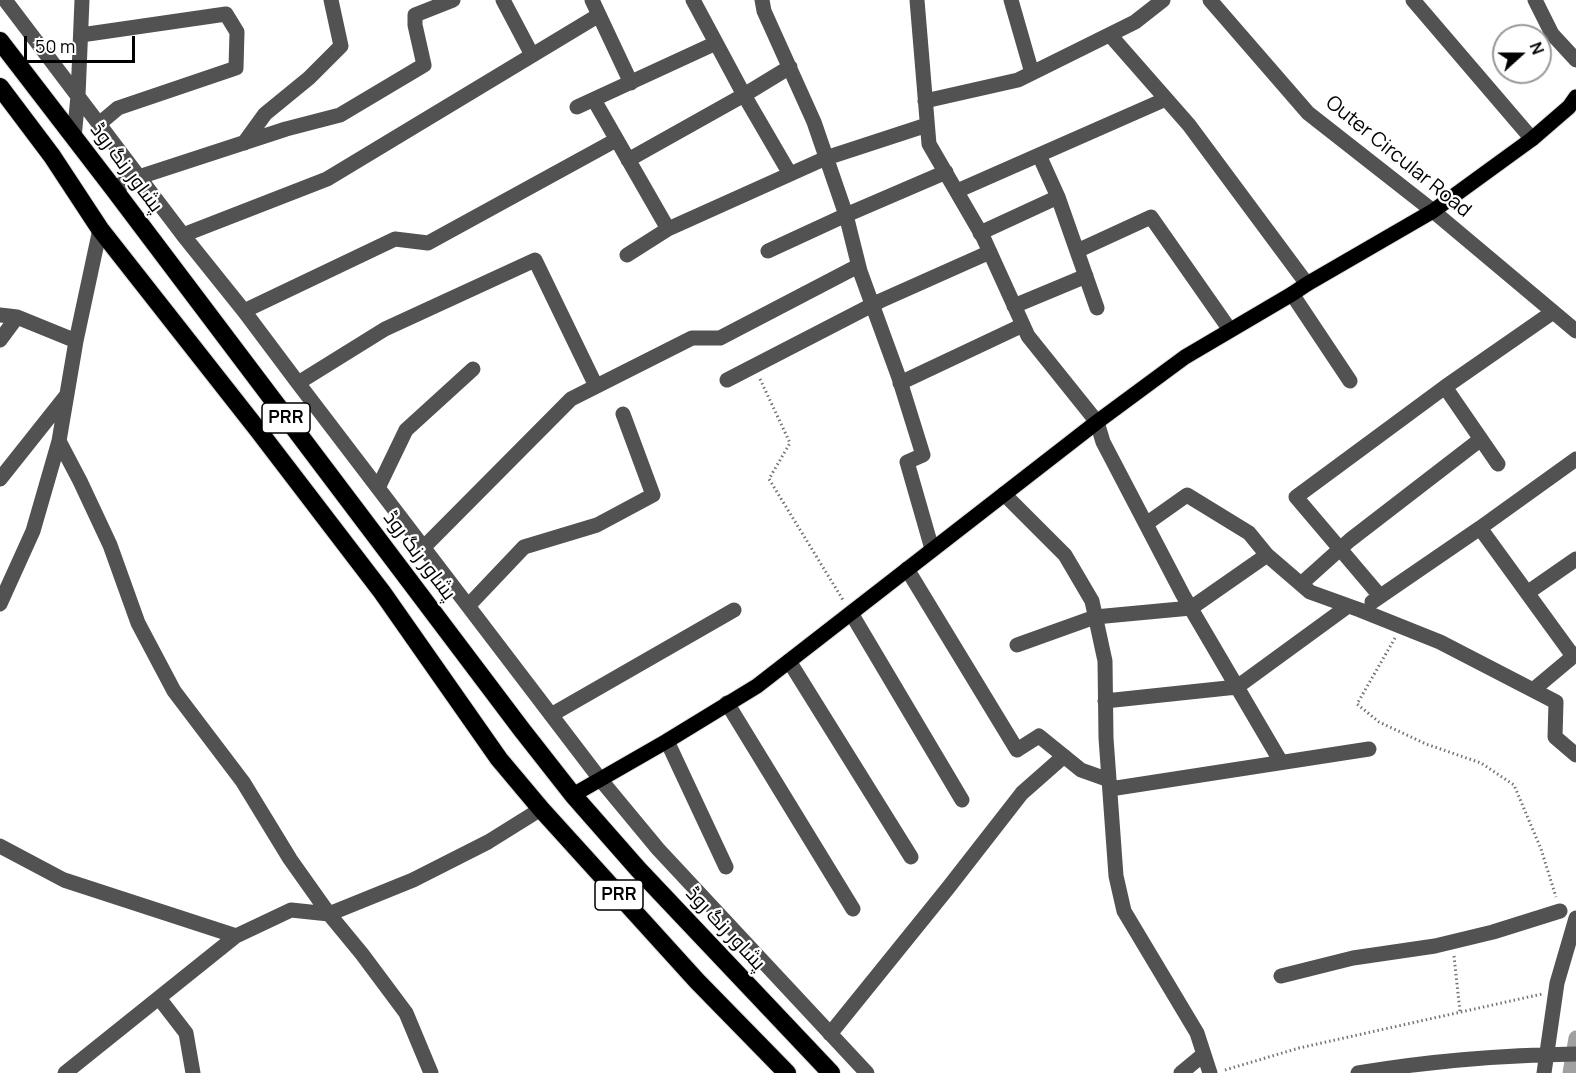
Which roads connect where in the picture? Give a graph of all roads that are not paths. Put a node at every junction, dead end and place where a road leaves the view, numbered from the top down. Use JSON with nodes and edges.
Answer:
{"nodes":[{"id":1,"x":5,"y":0,"type":"edge"},
{"id":2,"x":82,"y":0,"type":"edge"},
{"id":3,"x":332,"y":0,"type":"edge"},
{"id":4,"x":453,"y":0,"type":"edge"},
{"id":5,"x":503,"y":0,"type":"edge"},
{"id":6,"x":592,"y":0,"type":"edge"},
{"id":7,"x":693,"y":0,"type":"edge"},
{"id":8,"x":762,"y":0,"type":"edge"},
{"id":9,"x":917,"y":0,"type":"edge"},
{"id":10,"x":1011,"y":0,"type":"edge"},
{"id":11,"x":1163,"y":0,"type":"edge"},
{"id":12,"x":1210,"y":0,"type":"edge"},
{"id":13,"x":1413,"y":0,"type":"edge"},
{"id":14,"x":1535,"y":0,"type":"edge"},
{"id":15,"x":599,"y":15,"type":"junction"},
{"id":16,"x":81,"y":35,"type":"junction"},
{"id":17,"x":1110,"y":35,"type":"junction"},
{"id":18,"x":0,"y":41,"type":"edge"},
{"id":19,"x":716,"y":44,"type":"junction"},
{"id":20,"x":532,"y":55,"type":"junction"},
{"id":21,"x":1576,"y":60,"type":"edge"},
{"id":22,"x":790,"y":67,"type":"junction"},
{"id":23,"x":1032,"y":73,"type":"junction"},
{"id":24,"x":631,"y":83,"type":"junction"},
{"id":25,"x":0,"y":87,"type":"edge"},
{"id":26,"x":744,"y":95,"type":"junction"},
{"id":27,"x":78,"y":96,"type":"junction"},
{"id":28,"x":1576,"y":97,"type":"edge"},
{"id":29,"x":1166,"y":99,"type":"junction"},
{"id":30,"x":594,"y":100,"type":"junction"},
{"id":31,"x":925,"y":101,"type":"junction"},
{"id":32,"x":577,"y":107,"type":"dead end"},
{"id":33,"x":99,"y":124,"type":"junction"},
{"id":34,"x":927,"y":125,"type":"junction"},
{"id":35,"x":74,"y":138,"type":"junction"},
{"id":36,"x":1532,"y":139,"type":"junction"},
{"id":37,"x":616,"y":140,"type":"junction"},
{"id":38,"x":244,"y":143,"type":"junction"},
{"id":39,"x":1040,"y":155,"type":"junction"},
{"id":40,"x":826,"y":158,"type":"junction"},
{"id":41,"x":628,"y":160,"type":"junction"},
{"id":42,"x":946,"y":172,"type":"junction"},
{"id":43,"x":790,"y":174,"type":"junction"},
{"id":44,"x":139,"y":177,"type":"junction"},
{"id":45,"x":113,"y":188,"type":"junction"},
{"id":46,"x":957,"y":191,"type":"junction"},
{"id":47,"x":1058,"y":197,"type":"junction"},
{"id":48,"x":1433,"y":211,"type":"junction"},
{"id":49,"x":846,"y":215,"type":"junction"},
{"id":50,"x":100,"y":229,"type":"junction"},
{"id":51,"x":668,"y":229,"type":"junction"},
{"id":52,"x":980,"y":233,"type":"junction"},
{"id":53,"x":183,"y":235,"type":"junction"},
{"id":54,"x":768,"y":251,"type":"dead end"},
{"id":55,"x":1077,"y":251,"type":"junction"},
{"id":56,"x":990,"y":252,"type":"junction"},
{"id":57,"x":627,"y":255,"type":"dead end"},
{"id":58,"x":858,"y":266,"type":"junction"},
{"id":59,"x":1086,"y":276,"type":"junction"},
{"id":60,"x":1306,"y":284,"type":"junction"},
{"id":61,"x":1292,"y":294,"type":"junction"},
{"id":62,"x":872,"y":305,"type":"junction"},
{"id":63,"x":1014,"y":306,"type":"junction"},
{"id":64,"x":1096,"y":308,"type":"dead end"},
{"id":65,"x":244,"y":311,"type":"junction"},
{"id":66,"x":1553,"y":312,"type":"junction"},
{"id":67,"x":0,"y":315,"type":"edge"},
{"id":68,"x":17,"y":317,"type":"junction"},
{"id":69,"x":1023,"y":325,"type":"junction"},
{"id":70,"x":1230,"y":330,"type":"junction"},
{"id":71,"x":1576,"y":331,"type":"edge"},
{"id":72,"x":0,"y":340,"type":"edge"},
{"id":73,"x":76,"y":341,"type":"junction"},
{"id":74,"x":473,"y":369,"type":"dead end"},
{"id":75,"x":727,"y":380,"type":"dead end"},
{"id":76,"x":1350,"y":381,"type":"dead end"},
{"id":77,"x":298,"y":383,"type":"junction"},
{"id":78,"x":900,"y":383,"type":"junction"},
{"id":79,"x":596,"y":386,"type":"junction"},
{"id":80,"x":1445,"y":387,"type":"junction"},
{"id":81,"x":68,"y":393,"type":"junction"},
{"id":82,"x":623,"y":414,"type":"dead end"},
{"id":83,"x":1097,"y":422,"type":"junction"},
{"id":84,"x":1481,"y":439,"type":"junction"},
{"id":85,"x":59,"y":441,"type":"junction"},
{"id":86,"x":1576,"y":459,"type":"edge"},
{"id":87,"x":1498,"y":464,"type":"dead end"},
{"id":88,"x":0,"y":479,"type":"edge"},
{"id":89,"x":378,"y":488,"type":"junction"},
{"id":90,"x":1004,"y":494,"type":"junction"},
{"id":91,"x":1146,"y":524,"type":"junction"},
{"id":92,"x":1480,"y":528,"type":"junction"},
{"id":93,"x":423,"y":548,"type":"junction"},
{"id":94,"x":932,"y":549,"type":"junction"},
{"id":95,"x":1340,"y":549,"type":"junction"},
{"id":96,"x":1267,"y":555,"type":"junction"},
{"id":97,"x":1576,"y":559,"type":"edge"},
{"id":98,"x":907,"y":569,"type":"junction"},
{"id":99,"x":1301,"y":584,"type":"junction"},
{"id":100,"x":1527,"y":593,"type":"junction"},
{"id":101,"x":1380,"y":596,"type":"junction"},
{"id":102,"x":0,"y":604,"type":"edge"},
{"id":103,"x":468,"y":606,"type":"junction"},
{"id":104,"x":1354,"y":608,"type":"junction"},
{"id":105,"x":1191,"y":609,"type":"junction"},
{"id":106,"x":734,"y":610,"type":"dead end"},
{"id":107,"x":851,"y":613,"type":"junction"},
{"id":108,"x":1095,"y":617,"type":"junction"},
{"id":109,"x":1017,"y":645,"type":"dead end"},
{"id":110,"x":1575,"y":655,"type":"edge"},
{"id":111,"x":789,"y":661,"type":"junction"},
{"id":112,"x":1237,"y":687,"type":"junction"},
{"id":113,"x":1533,"y":690,"type":"junction"},
{"id":114,"x":1105,"y":701,"type":"junction"},
{"id":115,"x":727,"y":704,"type":"junction"},
{"id":116,"x":551,"y":715,"type":"junction"},
{"id":117,"x":667,"y":741,"type":"junction"},
{"id":118,"x":1369,"y":748,"type":"dead end"},
{"id":119,"x":1575,"y":753,"type":"edge"},
{"id":120,"x":1064,"y":756,"type":"junction"},
{"id":121,"x":1281,"y":762,"type":"junction"},
{"id":122,"x":600,"y":779,"type":"junction"},
{"id":123,"x":1109,"y":785,"type":"junction"},
{"id":124,"x":573,"y":795,"type":"junction"},
{"id":125,"x":962,"y":800,"type":"dead end"},
{"id":126,"x":541,"y":809,"type":"junction"},
{"id":127,"x":0,"y":846,"type":"edge"},
{"id":128,"x":911,"y":858,"type":"dead end"},
{"id":129,"x":726,"y":867,"type":"dead end"},
{"id":130,"x":853,"y":909,"type":"dead end"},
{"id":131,"x":1560,"y":911,"type":"road end"},
{"id":132,"x":329,"y":914,"type":"junction"},
{"id":133,"x":1576,"y":918,"type":"edge"},
{"id":134,"x":236,"y":936,"type":"junction"},
{"id":135,"x":1281,"y":976,"type":"dead end"},
{"id":136,"x":159,"y":998,"type":"junction"},
{"id":137,"x":830,"y":1034,"type":"junction"},
{"id":138,"x":1204,"y":1054,"type":"junction"},
{"id":139,"x":1547,"y":1054,"type":"junction"},
{"id":140,"x":1576,"y":1054,"type":"edge"},
{"id":141,"x":1218,"y":1071,"type":"edge"},
{"id":142,"x":65,"y":1073,"type":"edge"},
{"id":143,"x":193,"y":1073,"type":"edge"},
{"id":144,"x":431,"y":1073,"type":"edge"},
{"id":145,"x":786,"y":1073,"type":"edge"},
{"id":146,"x":831,"y":1073,"type":"edge"},
{"id":147,"x":867,"y":1073,"type":"edge"},
{"id":148,"x":1181,"y":1073,"type":"edge"},
{"id":149,"x":1358,"y":1073,"type":"edge"},
{"id":150,"x":1544,"y":1073,"type":"edge"}],
"edges":[{"from":1,"to":27,"type":"street"},
{"from":2,"to":16,"type":"street"},
{"from":3,"to":38,"type":"street"},
{"from":4,"to":38,"type":"street"},
{"from":5,"to":20,"type":"street"},
{"from":6,"to":15,"type":"street"},
{"from":7,"to":19,"type":"street"},
{"from":8,"to":22,"type":"street"},
{"from":9,"to":31,"type":"street"},
{"from":10,"to":23,"type":"street"},
{"from":11,"to":17,"type":"street"},
{"from":12,"to":48,"type":"street","name":"Outer Circular Road"},
{"from":13,"to":36,"type":"street"},
{"from":14,"to":21,"type":"street"},
{"from":15,"to":20,"type":"street"},
{"from":15,"to":24,"type":"street"},
{"from":16,"to":27,"type":"street"},
{"from":16,"to":33,"type":"street"},
{"from":17,"to":23,"type":"street"},
{"from":17,"to":29,"type":"street"},
{"from":18,"to":35,"type":"highway","name":"پشاور رنگ روڈ","number":"PRR"},
{"from":19,"to":24,"type":"street"},
{"from":19,"to":26,"type":"street"},
{"from":20,"to":53,"type":"street"},
{"from":22,"to":26,"type":"street"},
{"from":22,"to":40,"type":"street"},
{"from":23,"to":31,"type":"street"},
{"from":24,"to":30,"type":"street"},
{"from":25,"to":50,"type":"highway","number":"PRR"},
{"from":26,"to":41,"type":"street"},
{"from":26,"to":43,"type":"street"},
{"from":27,"to":33,"type":"street"},
{"from":27,"to":35,"type":"street"},
{"from":28,"to":36,"type":"main road"},
{"from":29,"to":39,"type":"street"},
{"from":29,"to":60,"type":"street"},
{"from":30,"to":32,"type":"street"},
{"from":30,"to":37,"type":"street"},
{"from":31,"to":34,"type":"street"},
{"from":33,"to":44,"type":"street"},
{"from":34,"to":40,"type":"street"},
{"from":34,"to":42,"type":"street"},
{"from":35,"to":45,"type":"highway","name":"پشاور رنگ روڈ","number":"PRR"},
{"from":36,"to":48,"type":"main road"},
{"from":37,"to":41,"type":"street"},
{"from":37,"to":65,"type":"street"},
{"from":38,"to":44,"type":"street"},
{"from":39,"to":46,"type":"street"},
{"from":39,"to":47,"type":"street"},
{"from":40,"to":43,"type":"street"},
{"from":40,"to":49,"type":"street"},
{"from":41,"to":51,"type":"street"},
{"from":42,"to":46,"type":"street"},
{"from":42,"to":49,"type":"street"},
{"from":43,"to":51,"type":"street"},
{"from":44,"to":45,"type":"street"},
{"from":44,"to":53,"type":"street"},
{"from":45,"to":124,"type":"highway","name":"پشاور رنگ روڈ","number":"PRR"},
{"from":46,"to":52,"type":"street"},
{"from":47,"to":52,"type":"street"},
{"from":47,"to":55,"type":"street"},
{"from":48,"to":60,"type":"main road"},
{"from":48,"to":66,"type":"street","name":"Outer Circular Road"},
{"from":49,"to":54,"type":"street"},
{"from":49,"to":58,"type":"street"},
{"from":50,"to":73,"type":"street"},
{"from":50,"to":126,"type":"highway","number":"PRR"},
{"from":51,"to":57,"type":"street"},
{"from":52,"to":56,"type":"street"},
{"from":53,"to":65,"type":"street"},
{"from":55,"to":59,"type":"street"},
{"from":55,"to":70,"type":"street"},
{"from":56,"to":62,"type":"street"},
{"from":56,"to":63,"type":"street"},
{"from":58,"to":62,"type":"street"},
{"from":58,"to":79,"type":"street"},
{"from":59,"to":63,"type":"street"},
{"from":59,"to":64,"type":"street"},
{"from":60,"to":61,"type":"main road"},
{"from":61,"to":70,"type":"main road"},
{"from":61,"to":76,"type":"street"},
{"from":62,"to":75,"type":"street"},
{"from":62,"to":78,"type":"street"},
{"from":63,"to":69,"type":"street"},
{"from":65,"to":77,"type":"street"},
{"from":66,"to":71,"type":"street","name":"Outer Circular Road"},
{"from":66,"to":80,"type":"street"},
{"from":67,"to":68,"type":"street"},
{"from":68,"to":72,"type":"street"},
{"from":68,"to":73,"type":"street"},
{"from":69,"to":78,"type":"street"},
{"from":69,"to":83,"type":"street"},
{"from":70,"to":83,"type":"main road"},
{"from":73,"to":81,"type":"street"},
{"from":74,"to":89,"type":"street"},
{"from":77,"to":79,"type":"street"},
{"from":77,"to":89,"type":"street"},
{"from":78,"to":94,"type":"street"},
{"from":79,"to":93,"type":"street"},
{"from":80,"to":84,"type":"street"},
{"from":80,"to":95,"type":"street"},
{"from":81,"to":85,"type":"street"},
{"from":81,"to":88,"type":"street"},
{"from":82,"to":103,"type":"street"},
{"from":83,"to":90,"type":"main road"},
{"from":83,"to":91,"type":"street"},
{"from":84,"to":87,"type":"street"},
{"from":84,"to":95,"type":"street"},
{"from":85,"to":102,"type":"street"},
{"from":85,"to":132,"type":"street"},
{"from":86,"to":92,"type":"street"},
{"from":89,"to":93,"type":"street"},
{"from":90,"to":94,"type":"main road"},
{"from":90,"to":108,"type":"street"},
{"from":91,"to":96,"type":"street"},
{"from":91,"to":105,"type":"street"},
{"from":92,"to":100,"type":"street"},
{"from":92,"to":101,"type":"street"},
{"from":93,"to":103,"type":"street"},
{"from":94,"to":98,"type":"main road"},
{"from":95,"to":99,"type":"street"},
{"from":95,"to":101,"type":"street"},
{"from":96,"to":99,"type":"street"},
{"from":96,"to":105,"type":"street"},
{"from":97,"to":100,"type":"street"},
{"from":98,"to":107,"type":"main road"},
{"from":98,"to":120,"type":"street"},
{"from":99,"to":104,"type":"street"},
{"from":100,"to":110,"type":"street"},
{"from":101,"to":104,"type":"street"},
{"from":103,"to":116,"type":"street"},
{"from":104,"to":112,"type":"street"},
{"from":104,"to":113,"type":"street"},
{"from":105,"to":108,"type":"street"},
{"from":105,"to":112,"type":"street"},
{"from":106,"to":116,"type":"street"},
{"from":107,"to":111,"type":"main road"},
{"from":107,"to":125,"type":"street"},
{"from":108,"to":109,"type":"street"},
{"from":108,"to":114,"type":"street"},
{"from":110,"to":113,"type":"street"},
{"from":111,"to":115,"type":"main road"},
{"from":111,"to":128,"type":"street"},
{"from":112,"to":114,"type":"street"},
{"from":112,"to":121,"type":"street"},
{"from":113,"to":119,"type":"street"},
{"from":114,"to":123,"type":"street"},
{"from":115,"to":117,"type":"main road"},
{"from":115,"to":130,"type":"street"},
{"from":116,"to":122,"type":"street"},
{"from":117,"to":122,"type":"main road"},
{"from":117,"to":129,"type":"street"},
{"from":118,"to":121,"type":"street"},
{"from":120,"to":123,"type":"street"},
{"from":120,"to":137,"type":"street"},
{"from":121,"to":123,"type":"street"},
{"from":122,"to":124,"type":"main road"},
{"from":122,"to":137,"type":"street"},
{"from":123,"to":138,"type":"street"},
{"from":124,"to":146,"type":"highway","name":"پشاور رنگ روڈ","number":"PRR"},
{"from":126,"to":132,"type":"street"},
{"from":126,"to":145,"type":"highway","number":"PRR"},
{"from":127,"to":134,"type":"street"},
{"from":131,"to":135,"type":"street"},
{"from":132,"to":134,"type":"street"},
{"from":132,"to":144,"type":"street"},
{"from":133,"to":139,"type":"street"},
{"from":134,"to":136,"type":"street"},
{"from":136,"to":142,"type":"street"},
{"from":136,"to":143,"type":"street"},
{"from":137,"to":147,"type":"street"},
{"from":138,"to":141,"type":"street"},
{"from":138,"to":148,"type":"street"},
{"from":139,"to":140,"type":"street"},
{"from":139,"to":149,"type":"street"},
{"from":139,"to":150,"type":"street"}]}
